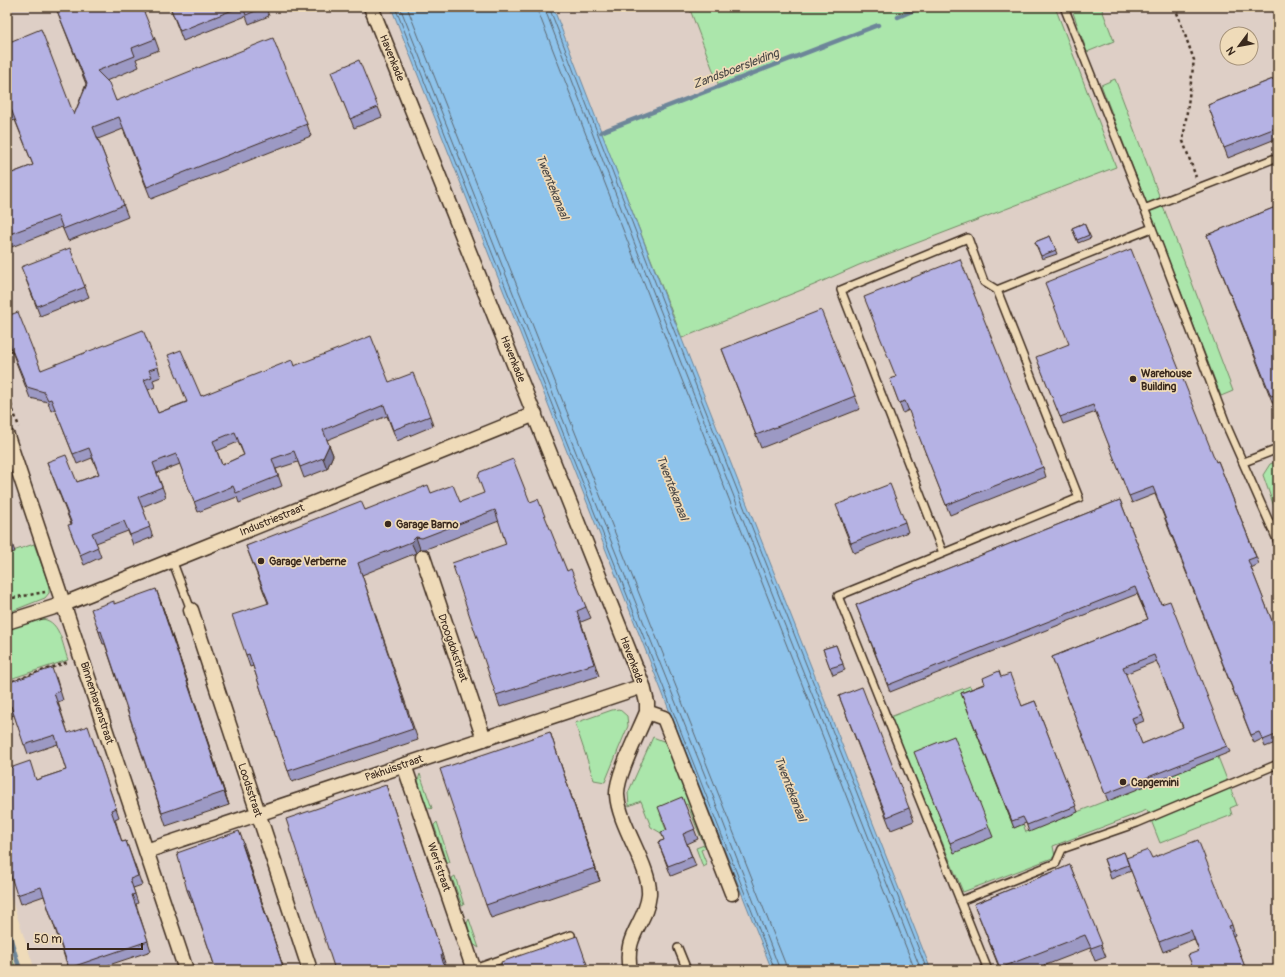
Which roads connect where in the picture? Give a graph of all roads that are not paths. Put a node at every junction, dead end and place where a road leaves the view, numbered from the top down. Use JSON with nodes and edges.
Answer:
{"nodes":[{"id":1,"x":372,"y":7,"type":"edge"},
{"id":2,"x":1064,"y":7,"type":"edge"},
{"id":3,"x":1278,"y":157,"type":"edge"},
{"id":4,"x":1144,"y":209,"type":"junction"},
{"id":5,"x":1152,"y":228,"type":"junction"},
{"id":6,"x":997,"y":290,"type":"junction"},
{"id":7,"x":535,"y":414,"type":"junction"},
{"id":8,"x":7,"y":436,"type":"edge"},
{"id":9,"x":1278,"y":449,"type":"edge"},
{"id":10,"x":1244,"y":462,"type":"junction"},
{"id":11,"x":1278,"y":542,"type":"edge"},
{"id":12,"x":943,"y":553,"type":"junction"},
{"id":13,"x":423,"y":557,"type":"dead end"},
{"id":14,"x":172,"y":560,"type":"junction"},
{"id":15,"x":64,"y":604,"type":"junction"},
{"id":16,"x":191,"y":610,"type":"joint"},
{"id":17,"x":7,"y":622,"type":"edge"},
{"id":18,"x":643,"y":686,"type":"junction"},
{"id":19,"x":647,"y":712,"type":"junction"},
{"id":20,"x":484,"y":739,"type":"junction"},
{"id":21,"x":1278,"y":764,"type":"edge"},
{"id":22,"x":404,"y":765,"type":"junction"},
{"id":23,"x":258,"y":814,"type":"junction"},
{"id":24,"x":146,"y":851,"type":"junction"},
{"id":25,"x":732,"y":893,"type":"dead end"},
{"id":26,"x":960,"y":901,"type":"junction"},
{"id":27,"x":571,"y":935,"type":"dead end"},
{"id":28,"x":678,"y":948,"type":"dead end"},
{"id":29,"x":474,"y":969,"type":"edge"},
{"id":30,"x":186,"y":970,"type":"edge"},
{"id":31,"x":310,"y":970,"type":"edge"},
{"id":32,"x":630,"y":970,"type":"edge"},
{"id":33,"x":687,"y":970,"type":"edge"},
{"id":34,"x":988,"y":970,"type":"edge"}],
"edges":[{"from":1,"to":7,"type":"street","name":"Havenkade"},
{"from":2,"to":4,"type":"lane"},
{"from":3,"to":4,"type":"lane"},
{"from":4,"to":5,"type":"lane"},
{"from":5,"to":6,"type":"lane"},
{"from":5,"to":10,"type":"lane"},
{"from":6,"to":12,"type":"lane"},
{"from":6,"to":12,"type":"lane"},
{"from":7,"to":14,"type":"street","name":"Industriestraat"},
{"from":7,"to":18,"type":"street","name":"Havenkade"},
{"from":8,"to":15,"type":"street","name":"Binnenhavenstraat"},
{"from":9,"to":10,"type":"lane"},
{"from":10,"to":11,"type":"lane"},
{"from":12,"to":26,"type":"lane"},
{"from":13,"to":20,"type":"street","name":"Droogdokstraat"},
{"from":14,"to":15,"type":"street","name":"Industriestraat"},
{"from":14,"to":16,"type":"lane"},
{"from":15,"to":17,"type":"street","name":"Industriestraat"},
{"from":15,"to":24,"type":"street","name":"Binnenhavenstraat"},
{"from":16,"to":23,"type":"street","name":"Loodsstraat"},
{"from":18,"to":19,"type":"street","name":"Havenkade"},
{"from":18,"to":20,"type":"street","name":"Pakhuisstraat"},
{"from":19,"to":25,"type":"street"},
{"from":19,"to":32,"type":"street","name":"Havenkade"},
{"from":20,"to":22,"type":"street","name":"Pakhuisstraat"},
{"from":21,"to":26,"type":"lane"},
{"from":22,"to":23,"type":"street","name":"Pakhuisstraat"},
{"from":22,"to":29,"type":"street","name":"Werfstraat"},
{"from":23,"to":24,"type":"street","name":"Pakhuisstraat"},
{"from":23,"to":31,"type":"street","name":"Loodsstraat"},
{"from":24,"to":30,"type":"street","name":"Binnenhavenstraat"},
{"from":26,"to":34,"type":"lane"},
{"from":27,"to":29,"type":"lane"},
{"from":28,"to":33,"type":"lane"}]}
